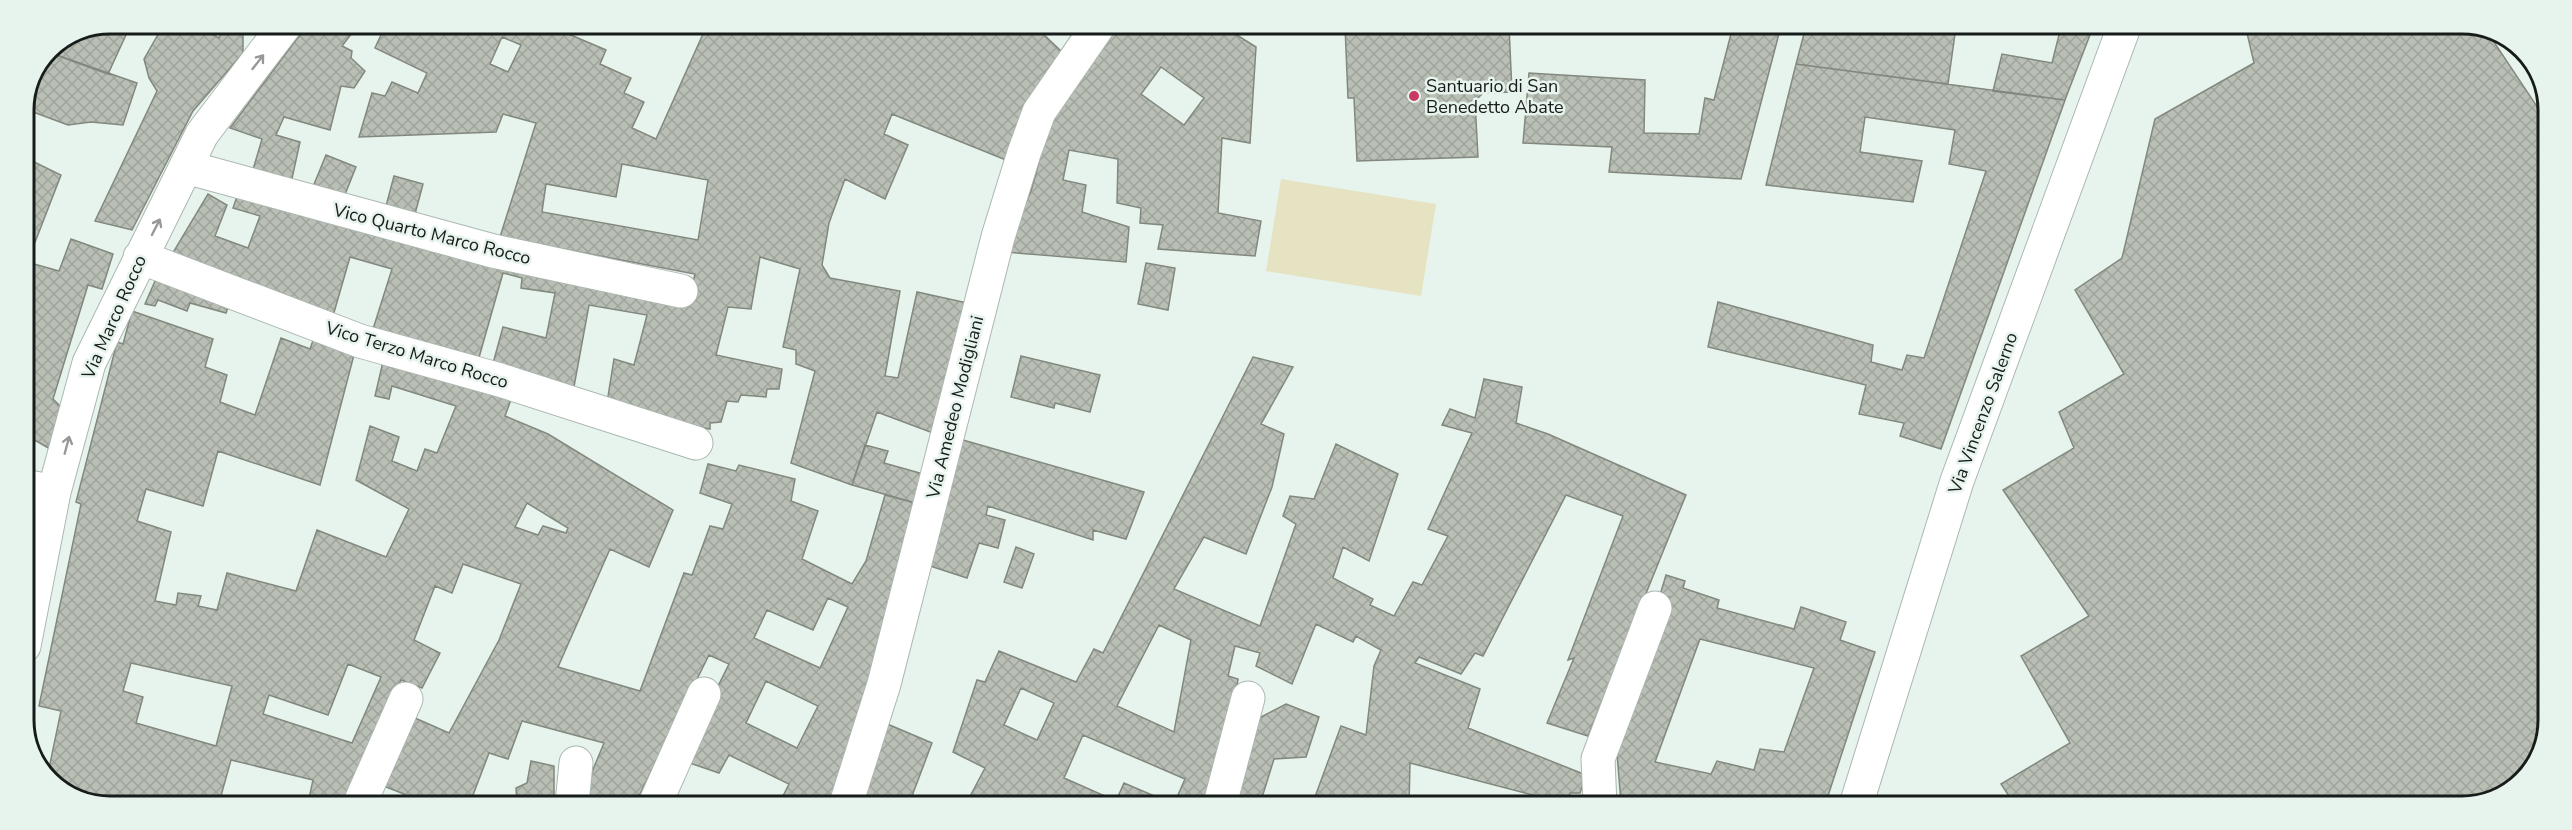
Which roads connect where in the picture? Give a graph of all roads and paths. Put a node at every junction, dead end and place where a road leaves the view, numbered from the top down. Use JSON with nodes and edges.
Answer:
{"nodes":[{"id":1,"x":278,"y":35,"type":"edge"},
{"id":2,"x":1092,"y":35,"type":"edge"},
{"id":3,"x":2121,"y":35,"type":"edge"},
{"id":4,"x":186,"y":167,"type":"junction"},
{"id":5,"x":140,"y":257,"type":"junction"},
{"id":6,"x":681,"y":291,"type":"dead end"},
{"id":7,"x":696,"y":443,"type":"dead end"},
{"id":8,"x":39,"y":489,"type":"edge"},
{"id":9,"x":35,"y":531,"type":"edge"},
{"id":10,"x":1655,"y":608,"type":"dead end"},
{"id":11,"x":704,"y":694,"type":"dead end"},
{"id":12,"x":1248,"y":698,"type":"dead end"},
{"id":13,"x":405,"y":699,"type":"dead end"},
{"id":14,"x":576,"y":763,"type":"dead end"},
{"id":15,"x":363,"y":796,"type":"edge"},
{"id":16,"x":573,"y":796,"type":"edge"},
{"id":17,"x":659,"y":796,"type":"edge"},
{"id":18,"x":849,"y":796,"type":"edge"},
{"id":19,"x":1222,"y":796,"type":"edge"},
{"id":20,"x":1600,"y":796,"type":"edge"},
{"id":21,"x":1859,"y":796,"type":"edge"}],
"edges":[{"from":4,"to":1,"type":"street","name":"Via Marco Rocco","one_way":true},
{"from":2,"to":18,"type":"street","name":"Via Amedeo Modigliani"},
{"from":3,"to":21,"type":"street","name":"Via Vincenzo Salerno"},
{"from":5,"to":4,"type":"street","name":"Via Marco Rocco","one_way":true},
{"from":4,"to":6,"type":"street","name":"Vico Quarto Marco Rocco"},
{"from":5,"to":7,"type":"street","name":"Vico Terzo Marco Rocco"},
{"from":8,"to":5,"type":"street","name":"Via Marco Rocco","one_way":true},
{"from":8,"to":9,"type":"street","name":"Via Marco Rocco"},
{"from":10,"to":20,"type":"street"},
{"from":11,"to":17,"type":"street"},
{"from":12,"to":19,"type":"street"},
{"from":13,"to":15,"type":"street"},
{"from":14,"to":16,"type":"street"}]}
